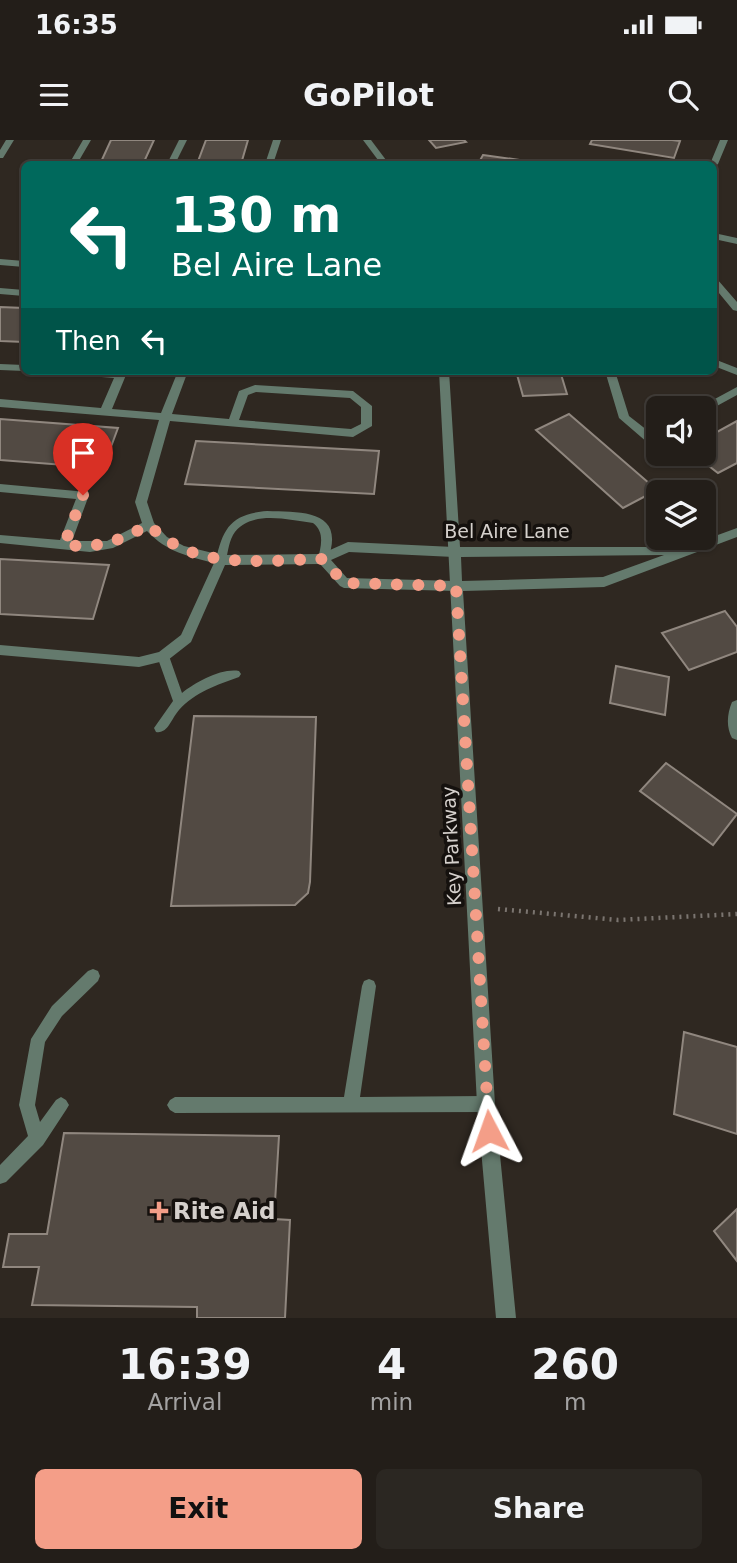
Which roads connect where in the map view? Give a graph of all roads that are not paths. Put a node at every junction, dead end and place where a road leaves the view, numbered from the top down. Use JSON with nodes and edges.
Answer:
{"nodes":[{"id":1,"x":10,"y":140,"type":"edge"},
{"id":2,"x":88,"y":140,"type":"edge"},
{"id":3,"x":183,"y":140,"type":"edge"},
{"id":4,"x":277,"y":140,"type":"edge"},
{"id":5,"x":367,"y":140,"type":"edge"},
{"id":6,"x":723,"y":140,"type":"edge"},
{"id":7,"x":737,"y":143,"type":"edge"},
{"id":8,"x":0,"y":156,"type":"edge"},
{"id":9,"x":75,"y":161,"type":"edge"},
{"id":10,"x":173,"y":161,"type":"edge"},
{"id":11,"x":269,"y":161,"type":"edge"},
{"id":12,"x":383,"y":161,"type":"edge"},
{"id":13,"x":715,"y":161,"type":"edge"},
{"id":14,"x":717,"y":237,"type":"edge"},
{"id":15,"x":737,"y":241,"type":"edge"},
{"id":16,"x":0,"y":262,"type":"edge"},
{"id":17,"x":21,"y":264,"type":"edge"},
{"id":18,"x":717,"y":285,"type":"edge"},
{"id":19,"x":0,"y":292,"type":"edge"},
{"id":20,"x":21,"y":293,"type":"edge"},
{"id":21,"x":737,"y":308,"type":"edge"},
{"id":22,"x":717,"y":363,"type":"edge"},
{"id":23,"x":0,"y":367,"type":"edge"},
{"id":24,"x":21,"y":368,"type":"edge"},
{"id":25,"x":737,"y":372,"type":"edge"},
{"id":26,"x":121,"y":375,"type":"edge"},
{"id":27,"x":181,"y":375,"type":"edge"},
{"id":28,"x":444,"y":375,"type":"edge"},
{"id":29,"x":611,"y":375,"type":"edge"},
{"id":30,"x":737,"y":390,"type":"edge"},
{"id":31,"x":0,"y":402,"type":"edge"},
{"id":32,"x":716,"y":403,"type":"edge"},
{"id":33,"x":106,"y":410,"type":"junction"},
{"id":34,"x":166,"y":415,"type":"junction"},
{"id":35,"x":233,"y":422,"type":"junction"},
{"id":36,"x":646,"y":435,"type":"edge"},
{"id":37,"x":0,"y":488,"type":"edge"},
{"id":38,"x":149,"y":525,"type":"junction"},
{"id":39,"x":737,"y":532,"type":"edge"},
{"id":40,"x":0,"y":539,"type":"edge"},
{"id":41,"x":716,"y":541,"type":"edge"},
{"id":42,"x":64,"y":545,"type":"junction"},
{"id":43,"x":693,"y":550,"type":"joint"},
{"id":44,"x":454,"y":551,"type":"junction"},
{"id":45,"x":323,"y":559,"type":"junction"},
{"id":46,"x":221,"y":560,"type":"junction"},
{"id":47,"x":456,"y":586,"type":"junction"},
{"id":48,"x":0,"y":650,"type":"edge"},
{"id":49,"x":163,"y":656,"type":"junction"},
{"id":50,"x":234,"y":674,"type":"dead end"},
{"id":51,"x":179,"y":701,"type":"junction"},
{"id":52,"x":737,"y":706,"type":"edge"},
{"id":53,"x":160,"y":728,"type":"dead end"},
{"id":54,"x":737,"y":734,"type":"edge"},
{"id":55,"x":93,"y":976,"type":"dead end"},
{"id":56,"x":369,"y":986,"type":"dead end"},
{"id":57,"x":351,"y":1104,"type":"junction"},
{"id":58,"x":486,"y":1104,"type":"junction"},
{"id":59,"x":61,"y":1105,"type":"dead end"},
{"id":60,"x":175,"y":1105,"type":"dead end"},
{"id":61,"x":37,"y":1139,"type":"junction"},
{"id":62,"x":0,"y":1176,"type":"edge"},
{"id":63,"x":506,"y":1318,"type":"edge"}],
"edges":[{"from":1,"to":8,"type":"lane"},
{"from":2,"to":9,"type":"street"},
{"from":3,"to":10,"type":"street"},
{"from":4,"to":11,"type":"street"},
{"from":5,"to":12,"type":"street"},
{"from":6,"to":7,"type":"street"},
{"from":6,"to":13,"type":"street"},
{"from":14,"to":15,"type":"street"},
{"from":16,"to":17,"type":"street"},
{"from":18,"to":21,"type":"street"},
{"from":19,"to":20,"type":"street"},
{"from":22,"to":25,"type":"street"},
{"from":23,"to":24,"type":"street"},
{"from":26,"to":33,"type":"street"},
{"from":27,"to":34,"type":"street"},
{"from":28,"to":44,"type":"street","name":"Key Parkway"},
{"from":29,"to":36,"type":"street"},
{"from":30,"to":32,"type":"street"},
{"from":31,"to":33,"type":"street"},
{"from":33,"to":34,"type":"street"},
{"from":34,"to":35,"type":"street"},
{"from":34,"to":38,"type":"street"},
{"from":35,"to":35,"type":"street"},
{"from":37,"to":42,"type":"street"},
{"from":38,"to":42,"type":"street"},
{"from":38,"to":46,"type":"street","name":"Bel Aire Lane"},
{"from":39,"to":41,"type":"street","name":"Bel Aire Lane"},
{"from":40,"to":42,"type":"street"},
{"from":43,"to":44,"type":"street","name":"Bel Aire Lane"},
{"from":43,"to":47,"type":"street","name":"Bel Aire Lane"},
{"from":44,"to":45,"type":"street","name":"Bel Aire Lane"},
{"from":44,"to":47,"type":"street","name":"Key Parkway"},
{"from":45,"to":46,"type":"street","name":"Bel Aire Lane"},
{"from":45,"to":46,"type":"lane"},
{"from":45,"to":47,"type":"street","name":"Bel Aire Lane"},
{"from":46,"to":49,"type":"street"},
{"from":47,"to":58,"type":"street","name":"Key Parkway"},
{"from":48,"to":49,"type":"street"},
{"from":49,"to":51,"type":"lane"},
{"from":50,"to":51,"type":"lane"},
{"from":51,"to":53,"type":"lane"},
{"from":52,"to":54,"type":"street"},
{"from":55,"to":61,"type":"lane"},
{"from":56,"to":57,"type":"lane"},
{"from":57,"to":58,"type":"lane"},
{"from":57,"to":60,"type":"lane"},
{"from":58,"to":63,"type":"street","name":"Key Parkway"},
{"from":59,"to":61,"type":"lane"},
{"from":61,"to":62,"type":"lane"}]}
